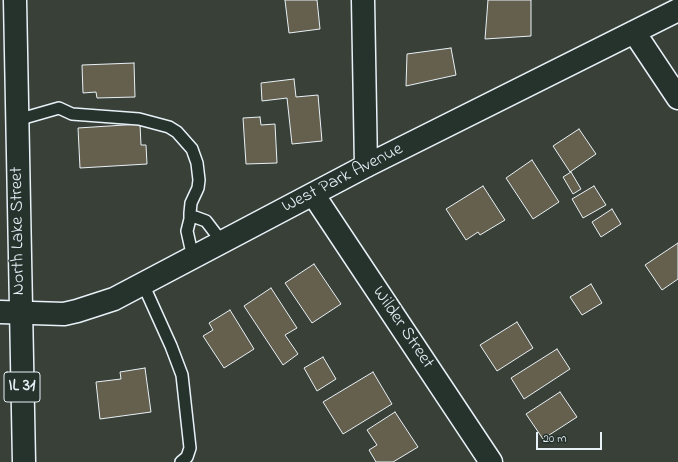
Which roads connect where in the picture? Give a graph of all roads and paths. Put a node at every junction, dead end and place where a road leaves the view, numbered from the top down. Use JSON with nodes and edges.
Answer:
{"nodes":[{"id":1,"x":15,"y":0,"type":"edge"},
{"id":2,"x":363,"y":0,"type":"edge"},
{"id":3,"x":678,"y":10,"type":"edge"},
{"id":4,"x":634,"y":32,"type":"junction"},
{"id":5,"x":678,"y":98,"type":"edge"},
{"id":6,"x":17,"y":120,"type":"junction"},
{"id":7,"x":366,"y":166,"type":"junction"},
{"id":8,"x":313,"y":194,"type":"junction"},
{"id":9,"x":190,"y":219,"type":"junction"},
{"id":10,"x":222,"y":242,"type":"junction"},
{"id":11,"x":193,"y":258,"type":"junction"},
{"id":12,"x":143,"y":284,"type":"junction"},
{"id":13,"x":10,"y":312,"type":"edge"},
{"id":14,"x":24,"y":462,"type":"edge"},
{"id":15,"x":181,"y":462,"type":"edge"},
{"id":16,"x":491,"y":462,"type":"edge"}],
"edges":[{"from":1,"to":6,"type":"street","name":"North Lake Street","number":"IL 31"},
{"from":2,"to":7,"type":"street"},
{"from":3,"to":4,"type":"street","name":"West Park Avenue"},
{"from":4,"to":5,"type":"street"},
{"from":4,"to":7,"type":"street","name":"West Park Avenue"},
{"from":6,"to":9,"type":"lane"},
{"from":6,"to":13,"type":"street","name":"North Lake Street","number":"IL 31"},
{"from":7,"to":8,"type":"street","name":"West Park Avenue"},
{"from":8,"to":10,"type":"street","name":"West Park Avenue"},
{"from":8,"to":16,"type":"street","name":"Wilder Street"},
{"from":9,"to":10,"type":"lane"},
{"from":9,"to":11,"type":"lane"},
{"from":10,"to":11,"type":"street","name":"West Park Avenue"},
{"from":11,"to":12,"type":"street","name":"West Park Avenue"},
{"from":12,"to":13,"type":"street","name":"West Park Avenue"},
{"from":12,"to":15,"type":"lane"},
{"from":13,"to":14,"type":"street","name":"North Lake Street","number":"IL 31"}]}
